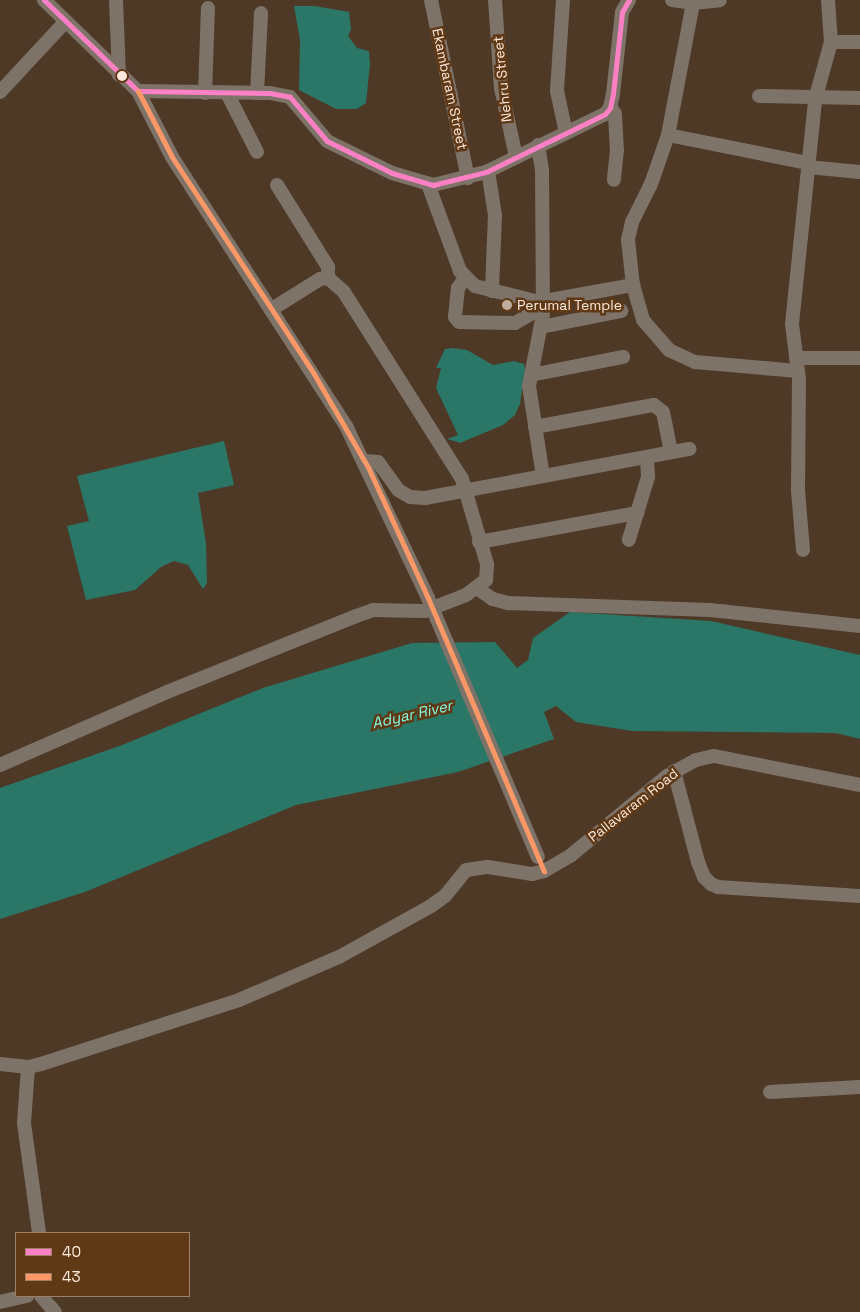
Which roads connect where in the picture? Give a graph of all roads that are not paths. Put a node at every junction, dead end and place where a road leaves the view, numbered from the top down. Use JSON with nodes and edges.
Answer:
{"nodes":[{"id":1,"x":44,"y":0,"type":"edge"},
{"id":2,"x":116,"y":0,"type":"edge"},
{"id":3,"x":431,"y":0,"type":"edge"},
{"id":4,"x":495,"y":0,"type":"edge"},
{"id":5,"x":563,"y":0,"type":"edge"},
{"id":6,"x":629,"y":0,"type":"edge"},
{"id":7,"x":672,"y":0,"type":"edge"},
{"id":8,"x":720,"y":0,"type":"edge"},
{"id":9,"x":828,"y":0,"type":"edge"},
{"id":10,"x":693,"y":3,"type":"junction"},
{"id":11,"x":208,"y":8,"type":"dead end"},
{"id":12,"x":261,"y":13,"type":"dead end"},
{"id":13,"x":65,"y":22,"type":"junction"},
{"id":14,"x":832,"y":42,"type":"junction"},
{"id":15,"x":860,"y":42,"type":"edge"},
{"id":16,"x":120,"y":75,"type":"junction"},
{"id":17,"x":138,"y":91,"type":"junction"},
{"id":18,"x":0,"y":92,"type":"edge"},
{"id":19,"x":205,"y":93,"type":"junction"},
{"id":20,"x":226,"y":93,"type":"junction"},
{"id":21,"x":257,"y":93,"type":"junction"},
{"id":22,"x":759,"y":96,"type":"dead end"},
{"id":23,"x":816,"y":96,"type":"junction"},
{"id":24,"x":860,"y":98,"type":"edge"},
{"id":25,"x":610,"y":106,"type":"junction"},
{"id":26,"x":566,"y":133,"type":"junction"},
{"id":27,"x":668,"y":135,"type":"junction"},
{"id":28,"x":538,"y":145,"type":"junction"},
{"id":29,"x":257,"y":152,"type":"dead end"},
{"id":30,"x":516,"y":157,"type":"junction"},
{"id":31,"x":808,"y":165,"type":"junction"},
{"id":32,"x":488,"y":171,"type":"junction"},
{"id":33,"x":860,"y":172,"type":"edge"},
{"id":34,"x":468,"y":178,"type":"junction"},
{"id":35,"x":614,"y":180,"type":"dead end"},
{"id":36,"x":428,"y":184,"type":"junction"},
{"id":37,"x":277,"y":185,"type":"dead end"},
{"id":38,"x":328,"y":278,"type":"junction"},
{"id":39,"x":465,"y":278,"type":"junction"},
{"id":40,"x":633,"y":285,"type":"junction"},
{"id":41,"x":492,"y":291,"type":"junction"},
{"id":42,"x":539,"y":301,"type":"junction"},
{"id":43,"x":272,"y":309,"type":"junction"},
{"id":44,"x":621,"y":311,"type":"dead end"},
{"id":45,"x":542,"y":327,"type":"junction"},
{"id":46,"x":623,"y":357,"type":"dead end"},
{"id":47,"x":860,"y":358,"type":"edge"},
{"id":48,"x":797,"y":365,"type":"junction"},
{"id":49,"x":531,"y":375,"type":"junction"},
{"id":50,"x":535,"y":427,"type":"junction"},
{"id":51,"x":690,"y":449,"type":"dead end"},
{"id":52,"x":671,"y":452,"type":"junction"},
{"id":53,"x":647,"y":457,"type":"junction"},
{"id":54,"x":365,"y":461,"type":"junction"},
{"id":55,"x":544,"y":476,"type":"junction"},
{"id":56,"x":467,"y":490,"type":"junction"},
{"id":57,"x":638,"y":513,"type":"junction"},
{"id":58,"x":629,"y":540,"type":"dead end"},
{"id":59,"x":479,"y":542,"type":"junction"},
{"id":60,"x":804,"y":550,"type":"dead end"},
{"id":61,"x":477,"y":588,"type":"junction"},
{"id":62,"x":860,"y":626,"type":"edge"},
{"id":63,"x":0,"y":765,"type":"edge"},
{"id":64,"x":674,"y":771,"type":"junction"},
{"id":65,"x":860,"y":785,"type":"edge"},
{"id":66,"x":544,"y":871,"type":"junction"},
{"id":67,"x":860,"y":896,"type":"edge"},
{"id":68,"x":0,"y":1064,"type":"edge"},
{"id":69,"x":28,"y":1067,"type":"junction"},
{"id":70,"x":860,"y":1087,"type":"edge"},
{"id":71,"x":770,"y":1092,"type":"dead end"},
{"id":72,"x":39,"y":1232,"type":"edge"},
{"id":73,"x":22,"y":1297,"type":"edge"},
{"id":74,"x":42,"y":1297,"type":"edge"},
{"id":75,"x":0,"y":1302,"type":"edge"},
{"id":76,"x":55,"y":1312,"type":"edge"}],
"edges":[{"from":1,"to":13,"type":"street"},
{"from":2,"to":16,"type":"street"},
{"from":3,"to":34,"type":"street","name":"Ekambaram Street"},
{"from":4,"to":30,"type":"street","name":"Nehru Street"},
{"from":5,"to":26,"type":"street"},
{"from":6,"to":25,"type":"street"},
{"from":7,"to":10,"type":"street"},
{"from":8,"to":10,"type":"street"},
{"from":9,"to":14,"type":"street"},
{"from":10,"to":27,"type":"street"},
{"from":11,"to":19,"type":"street"},
{"from":12,"to":21,"type":"street"},
{"from":13,"to":16,"type":"street"},
{"from":13,"to":18,"type":"street"},
{"from":14,"to":15,"type":"street"},
{"from":14,"to":23,"type":"street"},
{"from":16,"to":17,"type":"street"},
{"from":17,"to":19,"type":"street"},
{"from":17,"to":43,"type":"street"},
{"from":19,"to":20,"type":"street"},
{"from":20,"to":21,"type":"street"},
{"from":20,"to":29,"type":"street"},
{"from":21,"to":36,"type":"street"},
{"from":22,"to":23,"type":"street"},
{"from":23,"to":24,"type":"street"},
{"from":23,"to":31,"type":"street"},
{"from":25,"to":26,"type":"street"},
{"from":25,"to":35,"type":"street"},
{"from":26,"to":28,"type":"street"},
{"from":27,"to":31,"type":"street"},
{"from":27,"to":40,"type":"street"},
{"from":28,"to":30,"type":"street"},
{"from":28,"to":42,"type":"street"},
{"from":30,"to":32,"type":"street"},
{"from":31,"to":33,"type":"street"},
{"from":31,"to":48,"type":"street"},
{"from":32,"to":34,"type":"street"},
{"from":32,"to":41,"type":"street"},
{"from":34,"to":36,"type":"street"},
{"from":36,"to":39,"type":"street"},
{"from":37,"to":38,"type":"street"},
{"from":38,"to":43,"type":"street"},
{"from":38,"to":56,"type":"street"},
{"from":39,"to":41,"type":"street"},
{"from":39,"to":42,"type":"street"},
{"from":40,"to":42,"type":"street"},
{"from":40,"to":48,"type":"street"},
{"from":41,"to":42,"type":"street"},
{"from":42,"to":45,"type":"street"},
{"from":43,"to":54,"type":"street"},
{"from":44,"to":45,"type":"street"},
{"from":45,"to":49,"type":"street"},
{"from":46,"to":49,"type":"street"},
{"from":47,"to":48,"type":"street"},
{"from":48,"to":60,"type":"street"},
{"from":49,"to":50,"type":"street"},
{"from":50,"to":52,"type":"street"},
{"from":50,"to":55,"type":"street"},
{"from":51,"to":52,"type":"street"},
{"from":52,"to":53,"type":"street"},
{"from":53,"to":55,"type":"street"},
{"from":53,"to":57,"type":"street"},
{"from":54,"to":56,"type":"street"},
{"from":54,"to":66,"type":"street","bridge":true},
{"from":55,"to":56,"type":"street"},
{"from":56,"to":59,"type":"street"},
{"from":57,"to":58,"type":"street"},
{"from":57,"to":59,"type":"street"},
{"from":59,"to":61,"type":"street"},
{"from":61,"to":62,"type":"street"},
{"from":61,"to":63,"type":"street"},
{"from":64,"to":65,"type":"street","name":"Pallavaram Road"},
{"from":64,"to":66,"type":"street","name":"Pallavaram Road"},
{"from":64,"to":67,"type":"street"},
{"from":66,"to":69,"type":"street"},
{"from":68,"to":69,"type":"street"},
{"from":69,"to":72,"type":"street"},
{"from":70,"to":71,"type":"street"},
{"from":73,"to":75,"type":"street"},
{"from":74,"to":76,"type":"street"}]}
